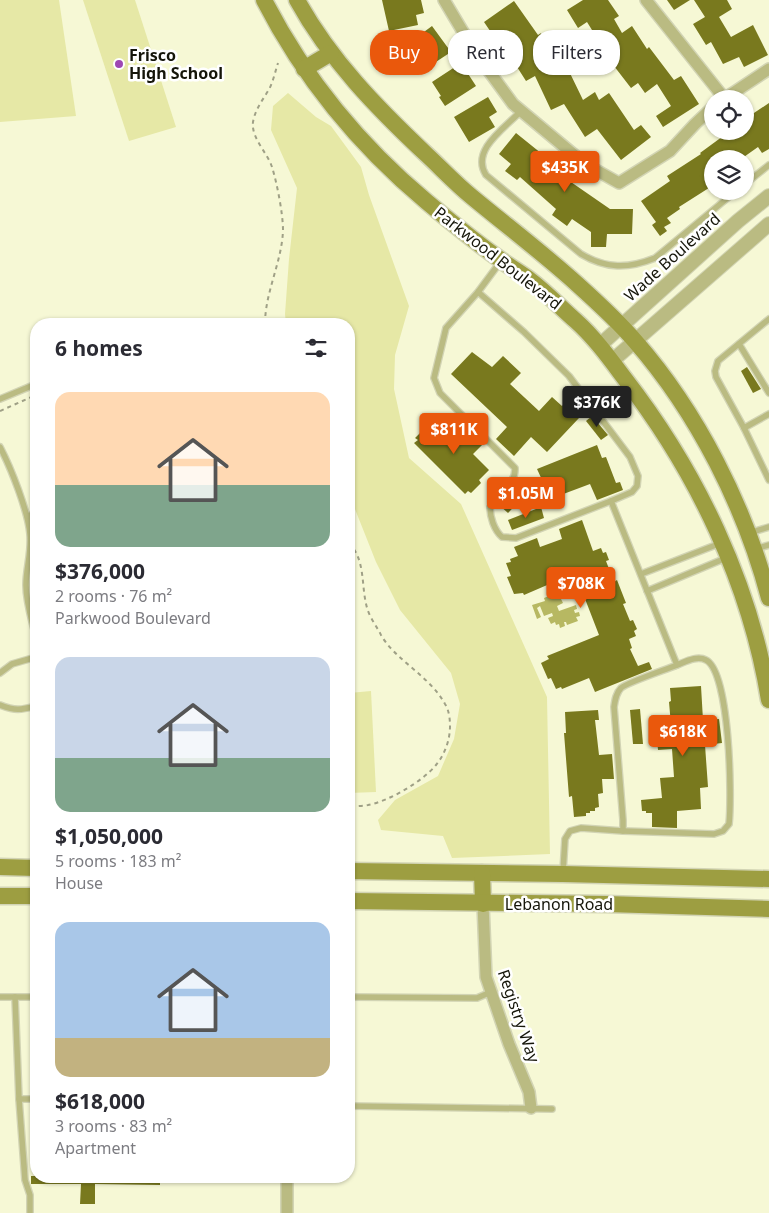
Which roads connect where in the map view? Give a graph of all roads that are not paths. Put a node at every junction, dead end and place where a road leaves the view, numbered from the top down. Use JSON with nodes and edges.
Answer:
{"nodes":[{"id":1,"x":264,"y":0,"type":"edge"},
{"id":2,"x":298,"y":0,"type":"edge"},
{"id":3,"x":444,"y":0,"type":"edge"},
{"id":4,"x":646,"y":0,"type":"edge"},
{"id":5,"x":331,"y":53,"type":"junction"},
{"id":6,"x":304,"y":69,"type":"junction"},
{"id":7,"x":769,"y":69,"type":"edge"},
{"id":8,"x":717,"y":90,"type":"edge"},
{"id":9,"x":738,"y":90,"type":"edge"},
{"id":10,"x":521,"y":111,"type":"junction"},
{"id":11,"x":704,"y":116,"type":"edge"},
{"id":12,"x":769,"y":165,"type":"edge"},
{"id":13,"x":754,"y":177,"type":"edge"},
{"id":14,"x":769,"y":196,"type":"edge"},
{"id":15,"x":725,"y":200,"type":"edge"},
{"id":16,"x":757,"y":205,"type":"junction"},
{"id":17,"x":769,"y":223,"type":"edge"},
{"id":18,"x":501,"y":261,"type":"junction"},
{"id":19,"x":478,"y":292,"type":"junction"},
{"id":20,"x":769,"y":319,"type":"edge"},
{"id":21,"x":621,"y":327,"type":"junction"},
{"id":22,"x":635,"y":341,"type":"junction"},
{"id":23,"x":739,"y":344,"type":"junction"},
{"id":24,"x":599,"y":346,"type":"junction"},
{"id":25,"x":612,"y":361,"type":"junction"},
{"id":26,"x":30,"y":386,"type":"edge"},
{"id":27,"x":769,"y":393,"type":"edge"},
{"id":28,"x":0,"y":399,"type":"edge"},
{"id":29,"x":769,"y":414,"type":"edge"},
{"id":30,"x":744,"y":428,"type":"junction"},
{"id":31,"x":0,"y":446,"type":"edge"},
{"id":32,"x":769,"y":480,"type":"edge"},
{"id":33,"x":611,"y":501,"type":"junction"},
{"id":34,"x":30,"y":515,"type":"edge"},
{"id":35,"x":27,"y":516,"type":"junction"},
{"id":36,"x":769,"y":527,"type":"edge"},
{"id":37,"x":749,"y":533,"type":"junction"},
{"id":38,"x":30,"y":537,"type":"edge"},
{"id":39,"x":762,"y":547,"type":"edge"},
{"id":40,"x":726,"y":550,"type":"junction"},
{"id":41,"x":30,"y":552,"type":"edge"},
{"id":42,"x":641,"y":574,"type":"junction"},
{"id":43,"x":647,"y":590,"type":"junction"},
{"id":44,"x":769,"y":598,"type":"edge"},
{"id":45,"x":30,"y":611,"type":"edge"},
{"id":46,"x":30,"y":659,"type":"edge"},
{"id":47,"x":676,"y":665,"type":"junction"},
{"id":48,"x":0,"y":673,"type":"edge"},
{"id":49,"x":769,"y":700,"type":"edge"},
{"id":50,"x":0,"y":705,"type":"edge"},
{"id":51,"x":30,"y":707,"type":"edge"},
{"id":52,"x":623,"y":831,"type":"junction"},
{"id":53,"x":0,"y":867,"type":"edge"},
{"id":54,"x":30,"y":868,"type":"edge"},
{"id":55,"x":355,"y":871,"type":"edge"},
{"id":56,"x":482,"y":873,"type":"junction"},
{"id":57,"x":563,"y":874,"type":"junction"},
{"id":58,"x":769,"y":879,"type":"edge"},
{"id":59,"x":0,"y":896,"type":"edge"},
{"id":60,"x":30,"y":896,"type":"edge"},
{"id":61,"x":355,"y":901,"type":"edge"},
{"id":62,"x":483,"y":904,"type":"junction"},
{"id":63,"x":769,"y":908,"type":"edge"},
{"id":64,"x":491,"y":992,"type":"junction"},
{"id":65,"x":0,"y":997,"type":"edge"},
{"id":66,"x":15,"y":997,"type":"junction"},
{"id":67,"x":30,"y":997,"type":"edge"},
{"id":68,"x":355,"y":997,"type":"edge"},
{"id":69,"x":19,"y":1099,"type":"junction"},
{"id":70,"x":30,"y":1100,"type":"edge"},
{"id":71,"x":355,"y":1106,"type":"edge"},
{"id":72,"x":531,"y":1108,"type":"junction"},
{"id":73,"x":552,"y":1108,"type":"dead end"},
{"id":74,"x":287,"y":1183,"type":"edge"},
{"id":75,"x":30,"y":1213,"type":"edge"},
{"id":76,"x":287,"y":1213,"type":"edge"}],
"edges":[{"from":1,"to":6,"type":"main road","name":"Parkwood Boulevard"},
{"from":2,"to":5,"type":"main road","name":"Parkwood Boulevard"},
{"from":3,"to":10,"type":"street"},
{"from":4,"to":8,"type":"street"},
{"from":5,"to":6,"type":"main road"},
{"from":5,"to":21,"type":"main road","name":"Parkwood Boulevard"},
{"from":6,"to":18,"type":"main road","name":"Parkwood Boulevard"},
{"from":7,"to":9,"type":"street"},
{"from":10,"to":11,"type":"street"},
{"from":10,"to":15,"type":"lane"},
{"from":12,"to":13,"type":"lane"},
{"from":14,"to":16,"type":"street","name":"Wade Boulevard"},
{"from":16,"to":17,"type":"street"},
{"from":16,"to":21,"type":"street","name":"Wade Boulevard"},
{"from":17,"to":22,"type":"street"},
{"from":18,"to":19,"type":"lane"},
{"from":18,"to":24,"type":"main road","name":"Parkwood Boulevard"},
{"from":19,"to":33,"type":"lane"},
{"from":19,"to":33,"type":"lane"},
{"from":20,"to":23,"type":"lane"},
{"from":21,"to":22,"type":"main road","name":"Parkwood Boulevard"},
{"from":21,"to":24,"type":"street","name":"Wade Boulevard"},
{"from":22,"to":25,"type":"street"},
{"from":22,"to":37,"type":"main road","name":"Parkwood Boulevard"},
{"from":23,"to":27,"type":"lane"},
{"from":23,"to":30,"type":"lane"},
{"from":24,"to":25,"type":"main road","name":"Parkwood Boulevard"},
{"from":25,"to":40,"type":"main road","name":"Parkwood Boulevard"},
{"from":26,"to":28,"type":"lane"},
{"from":29,"to":30,"type":"lane"},
{"from":30,"to":32,"type":"lane"},
{"from":31,"to":35,"type":"lane"},
{"from":33,"to":42,"type":"lane"},
{"from":34,"to":35,"type":"lane"},
{"from":35,"to":38,"type":"lane"},
{"from":36,"to":37,"type":"lane"},
{"from":37,"to":39,"type":"main road","name":"Parkwood Boulevard"},
{"from":37,"to":40,"type":"main road"},
{"from":39,"to":40,"type":"main road"},
{"from":39,"to":44,"type":"main road","name":"Parkwood Boulevard"},
{"from":40,"to":42,"type":"lane"},
{"from":40,"to":43,"type":"lane"},
{"from":40,"to":49,"type":"main road","name":"Parkwood Boulevard"},
{"from":41,"to":45,"type":"lane"},
{"from":42,"to":43,"type":"lane"},
{"from":43,"to":47,"type":"lane"},
{"from":46,"to":48,"type":"lane"},
{"from":47,"to":52,"type":"lane"},
{"from":47,"to":52,"type":"lane"},
{"from":50,"to":51,"type":"lane"},
{"from":52,"to":57,"type":"lane"},
{"from":53,"to":54,"type":"main road"},
{"from":55,"to":56,"type":"main road","name":"Lebanon Road"},
{"from":56,"to":57,"type":"main road","name":"Lebanon Road"},
{"from":56,"to":62,"type":"main road"},
{"from":57,"to":58,"type":"main road","name":"Lebanon Road"},
{"from":59,"to":60,"type":"main road"},
{"from":61,"to":62,"type":"main road","name":"Lebanon Road"},
{"from":62,"to":63,"type":"main road","name":"Lebanon Road"},
{"from":62,"to":64,"type":"street","name":"Registry Way"},
{"from":64,"to":68,"type":"lane"},
{"from":64,"to":72,"type":"street","name":"Registry Way"},
{"from":65,"to":66,"type":"lane"},
{"from":66,"to":67,"type":"lane"},
{"from":66,"to":69,"type":"lane"},
{"from":69,"to":70,"type":"lane"},
{"from":69,"to":75,"type":"lane"},
{"from":71,"to":72,"type":"lane"},
{"from":72,"to":73,"type":"lane"},
{"from":74,"to":76,"type":"street"}]}
